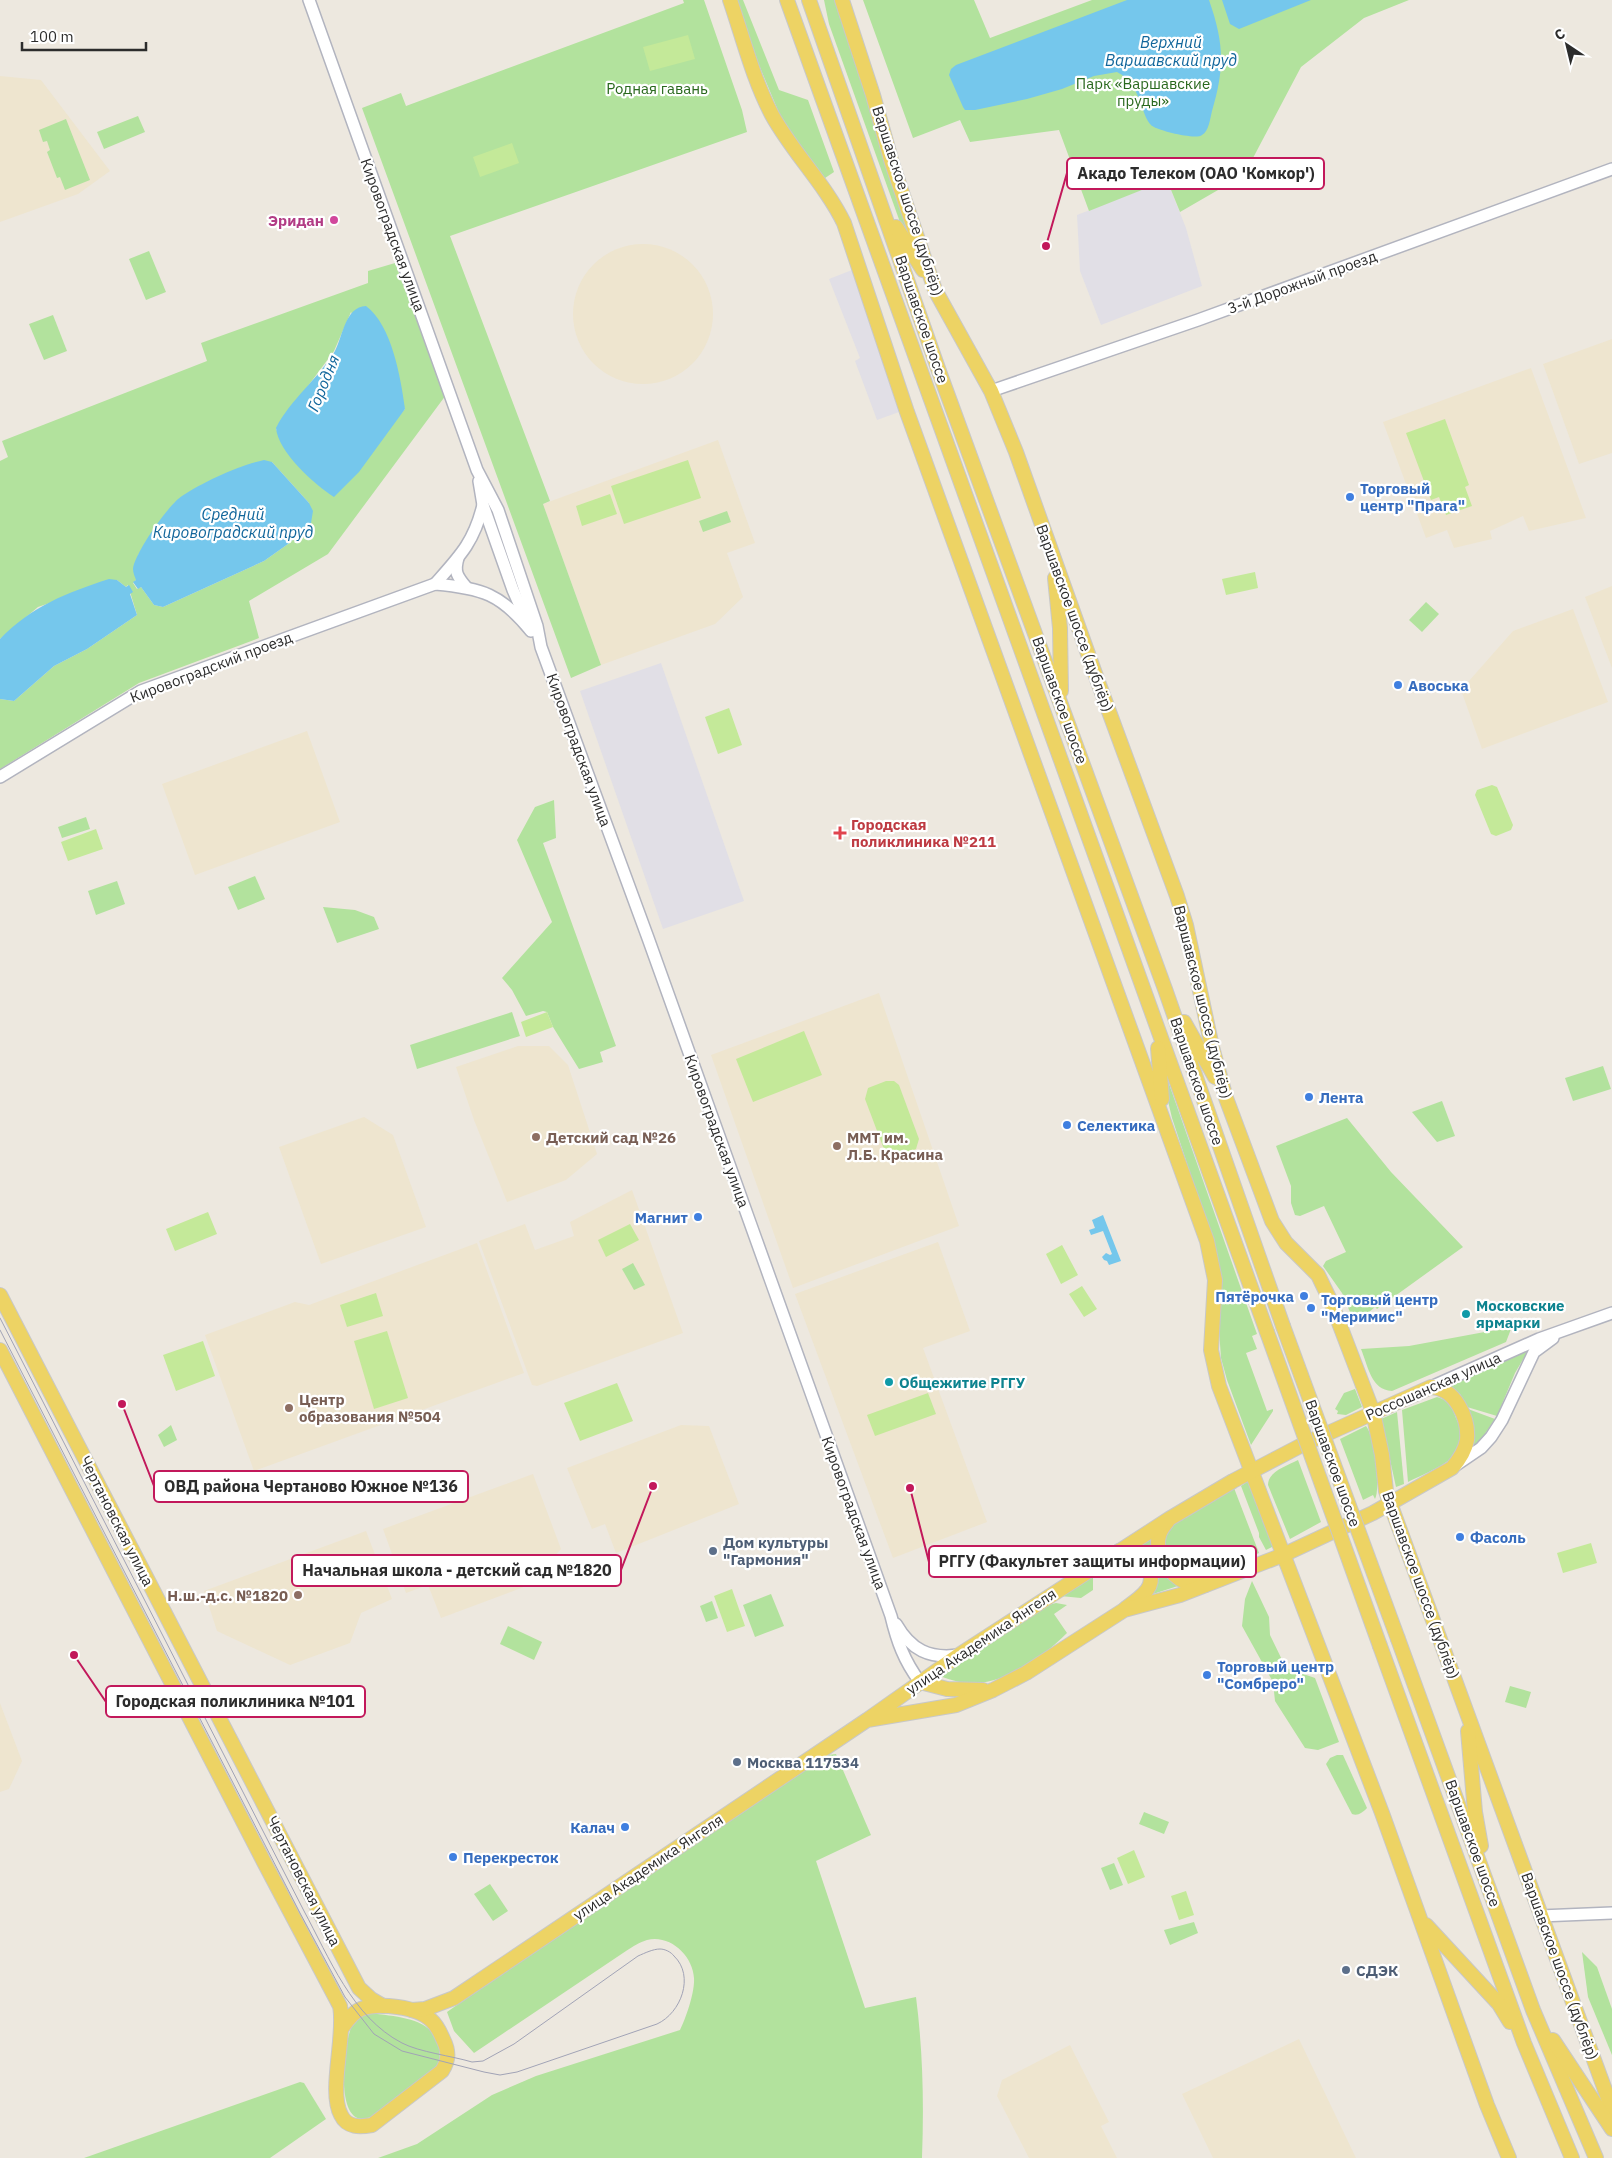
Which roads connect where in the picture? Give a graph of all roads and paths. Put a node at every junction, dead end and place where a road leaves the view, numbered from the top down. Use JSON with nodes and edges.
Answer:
{"nodes":[{"id":1,"x":309,"y":0,"type":"edge"},
{"id":2,"x":730,"y":0,"type":"edge"},
{"id":3,"x":787,"y":0,"type":"edge"},
{"id":4,"x":809,"y":0,"type":"edge"},
{"id":5,"x":842,"y":0,"type":"edge"},
{"id":6,"x":1612,"y":170,"type":"edge"},
{"id":7,"x":882,"y":205,"type":"junction"},
{"id":8,"x":935,"y":290,"type":"junction"},
{"id":9,"x":991,"y":391,"type":"junction"},
{"id":10,"x":477,"y":470,"type":"junction"},
{"id":11,"x":483,"y":505,"type":"junction"},
{"id":12,"x":494,"y":532,"type":"junction"},
{"id":13,"x":475,"y":533,"type":"junction"},
{"id":14,"x":508,"y":540,"type":"junction"},
{"id":15,"x":1054,"y":557,"type":"junction"},
{"id":16,"x":458,"y":558,"type":"junction"},
{"id":17,"x":522,"y":582,"type":"junction"},
{"id":18,"x":435,"y":584,"type":"junction"},
{"id":19,"x":466,"y":586,"type":"junction"},
{"id":20,"x":514,"y":592,"type":"junction"},
{"id":21,"x":497,"y":598,"type":"junction"},
{"id":22,"x":531,"y":631,"type":"junction"},
{"id":23,"x":541,"y":647,"type":"junction"},
{"id":24,"x":1061,"y":703,"type":"junction"},
{"id":25,"x":0,"y":777,"type":"edge"},
{"id":26,"x":1165,"y":989,"type":"junction"},
{"id":27,"x":1156,"y":1026,"type":"junction"},
{"id":28,"x":1226,"y":1098,"type":"junction"},
{"id":29,"x":1166,"y":1124,"type":"junction"},
{"id":30,"x":0,"y":1294,"type":"edge"},
{"id":31,"x":1612,"y":1313,"type":"edge"},
{"id":32,"x":1563,"y":1331,"type":"junction"},
{"id":33,"x":0,"y":1350,"type":"edge"},
{"id":34,"x":1431,"y":1387,"type":"junction"},
{"id":35,"x":1373,"y":1412,"type":"junction"},
{"id":36,"x":1304,"y":1444,"type":"joint"},
{"id":37,"x":1452,"y":1468,"type":"junction"},
{"id":38,"x":1251,"y":1472,"type":"junction"},
{"id":39,"x":1390,"y":1503,"type":"junction"},
{"id":40,"x":1169,"y":1519,"type":"junction"},
{"id":41,"x":1118,"y":1551,"type":"junction"},
{"id":42,"x":1283,"y":1555,"type":"junction"},
{"id":43,"x":145,"y":1577,"type":"junction"},
{"id":44,"x":121,"y":1584,"type":"junction"},
{"id":45,"x":1206,"y":1585,"type":"junction"},
{"id":46,"x":1124,"y":1610,"type":"junction"},
{"id":47,"x":891,"y":1616,"type":"junction"},
{"id":48,"x":959,"y":1654,"type":"junction"},
{"id":49,"x":920,"y":1682,"type":"junction"},
{"id":50,"x":993,"y":1690,"type":"junction"},
{"id":51,"x":1465,"y":1706,"type":"junction"},
{"id":52,"x":867,"y":1720,"type":"junction"},
{"id":53,"x":1487,"y":1881,"type":"junction"},
{"id":54,"x":1612,"y":1912,"type":"edge"},
{"id":55,"x":1540,"y":1916,"type":"junction"},
{"id":56,"x":1421,"y":1919,"type":"junction"},
{"id":57,"x":454,"y":1998,"type":"junction"},
{"id":58,"x":383,"y":2006,"type":"junction"},
{"id":59,"x":412,"y":2010,"type":"junction"},
{"id":60,"x":1533,"y":2010,"type":"junction"},
{"id":61,"x":342,"y":2028,"type":"junction"},
{"id":62,"x":1524,"y":2043,"type":"junction"},
{"id":63,"x":446,"y":2045,"type":"junction"},
{"id":64,"x":1612,"y":2109,"type":"edge"},
{"id":65,"x":1612,"y":2129,"type":"edge"},
{"id":66,"x":1509,"y":2158,"type":"edge"},
{"id":67,"x":1572,"y":2158,"type":"edge"},
{"id":68,"x":1596,"y":2158,"type":"edge"}],
"edges":[{"from":1,"to":10,"type":"street","name":"Кировоградская улица"},
{"from":2,"to":29,"type":"main road"},
{"from":3,"to":27,"type":"main road","name":"Варшавское шоссе"},
{"from":4,"to":7,"type":"main road","name":"Варшавское шоссе"},
{"from":5,"to":8,"type":"main road","name":"Варшавское шоссе (дублёр)"},
{"from":6,"to":9,"type":"street","name":"3-й Дорожный проезд"},
{"from":7,"to":8,"type":"main road"},
{"from":7,"to":24,"type":"main road","name":"Варшавское шоссе"},
{"from":8,"to":9,"type":"main road","name":"Варшавское шоссе (дублёр)"},
{"from":9,"to":15,"type":"main road","name":"Варшавское шоссе (дублёр)"},
{"from":10,"to":11,"type":"street","name":"Кировоградская улица"},
{"from":10,"to":14,"type":"street","name":"Кировоградская улица"},
{"from":11,"to":12,"type":"street","name":"Кировоградская улица"},
{"from":11,"to":13,"type":"street"},
{"from":12,"to":13,"type":"street"},
{"from":12,"to":14,"type":"street"},
{"from":12,"to":20,"type":"street","name":"Кировоградская улица"},
{"from":13,"to":16,"type":"street"},
{"from":14,"to":17,"type":"street","name":"Кировоградская улица"},
{"from":15,"to":24,"type":"main road"},
{"from":15,"to":28,"type":"main road","name":"Варшавское шоссе (дублёр)"},
{"from":16,"to":18,"type":"street"},
{"from":16,"to":19,"type":"street"},
{"from":17,"to":20,"type":"street"},
{"from":17,"to":23,"type":"street","name":"Кировоградская улица"},
{"from":18,"to":19,"type":"street"},
{"from":18,"to":25,"type":"street","name":"Кировоградский проезд"},
{"from":19,"to":21,"type":"street"},
{"from":20,"to":21,"type":"street"},
{"from":20,"to":22,"type":"street","name":"Кировоградская улица"},
{"from":21,"to":22,"type":"street"},
{"from":22,"to":23,"type":"street","name":"Кировоградская улица"},
{"from":23,"to":47,"type":"street","name":"Кировоградская улица"},
{"from":24,"to":26,"type":"main road","name":"Варшавское шоссе"},
{"from":26,"to":28,"type":"main road"},
{"from":26,"to":53,"type":"main road","name":"Варшавское шоссе","bridge":true},
{"from":27,"to":29,"type":"main road"},
{"from":27,"to":62,"type":"main road","name":"Варшавское шоссе","bridge":true},
{"from":28,"to":35,"type":"main road","name":"Варшавское шоссе (дублёр)"},
{"from":29,"to":38,"type":"main road"},
{"from":30,"to":43,"type":"main road","name":"Чертановская улица"},
{"from":31,"to":32,"type":"street","name":"Россошанская улица"},
{"from":32,"to":34,"type":"street","name":"Россошанская улица"},
{"from":32,"to":37,"type":"street","name":"Россошанская улица"},
{"from":33,"to":44,"type":"main road","name":"Чертановская улица"},
{"from":34,"to":35,"type":"main road","name":"Россошанская улица"},
{"from":34,"to":37,"type":"main road"},
{"from":35,"to":36,"type":"main road","name":"Россошанская улица"},
{"from":35,"to":39,"type":"main road","name":"Варшавское шоссе (дублёр)"},
{"from":36,"to":38,"type":"main road","name":"улица Академика Янгеля"},
{"from":37,"to":39,"type":"main road","name":"Россошанская улица"},
{"from":38,"to":40,"type":"main road","name":"улица Академика Янгеля"},
{"from":38,"to":42,"type":"main road"},
{"from":39,"to":42,"type":"main road","name":"улица Академика Янгеля"},
{"from":39,"to":51,"type":"main road","name":"Варшавское шоссе (дублёр)"},
{"from":40,"to":41,"type":"main road","name":"улица Академика Янгеля"},
{"from":40,"to":45,"type":"main road"},
{"from":41,"to":46,"type":"main road"},
{"from":41,"to":48,"type":"main road","name":"улица Академика Янгеля"},
{"from":42,"to":45,"type":"main road","name":"улица Академика Янгеля"},
{"from":42,"to":56,"type":"main road"},
{"from":43,"to":44,"type":"main road"},
{"from":43,"to":58,"type":"main road","name":"Чертановская улица"},
{"from":44,"to":61,"type":"main road","name":"Чертановская улица"},
{"from":45,"to":46,"type":"main road","name":"улица Академика Янгеля"},
{"from":46,"to":50,"type":"main road","name":"улица Академика Янгеля"},
{"from":47,"to":48,"type":"street","name":"Кировоградская улица"},
{"from":47,"to":49,"type":"street","name":"Кировоградская улица"},
{"from":48,"to":49,"type":"main road","name":"улица Академика Янгеля"},
{"from":49,"to":50,"type":"main road"},
{"from":49,"to":52,"type":"main road","name":"улица Академика Янгеля"},
{"from":50,"to":52,"type":"main road","name":"улица Академика Янгеля"},
{"from":51,"to":53,"type":"main road"},
{"from":51,"to":55,"type":"main road","name":"Варшавское шоссе (дублёр)"},
{"from":52,"to":57,"type":"main road","name":"улица Академика Янгеля"},
{"from":53,"to":60,"type":"main road","name":"Варшавское шоссе"},
{"from":54,"to":55,"type":"street"},
{"from":55,"to":64,"type":"main road","name":"Варшавское шоссе (дублёр)"},
{"from":56,"to":62,"type":"main road"},
{"from":56,"to":66,"type":"main road"},
{"from":57,"to":59,"type":"main road"},
{"from":57,"to":63,"type":"main road"},
{"from":58,"to":59,"type":"main road","name":"Чертановская улица"},
{"from":58,"to":61,"type":"main road","name":"Чертановская улица"},
{"from":59,"to":63,"type":"main road","name":"Чертановская улица"},
{"from":60,"to":65,"type":"main road"},
{"from":60,"to":68,"type":"main road","name":"Варшавское шоссе"},
{"from":61,"to":63,"type":"main road","name":"Чертановская улица"},
{"from":62,"to":67,"type":"main road","name":"Варшавское шоссе"}]}
